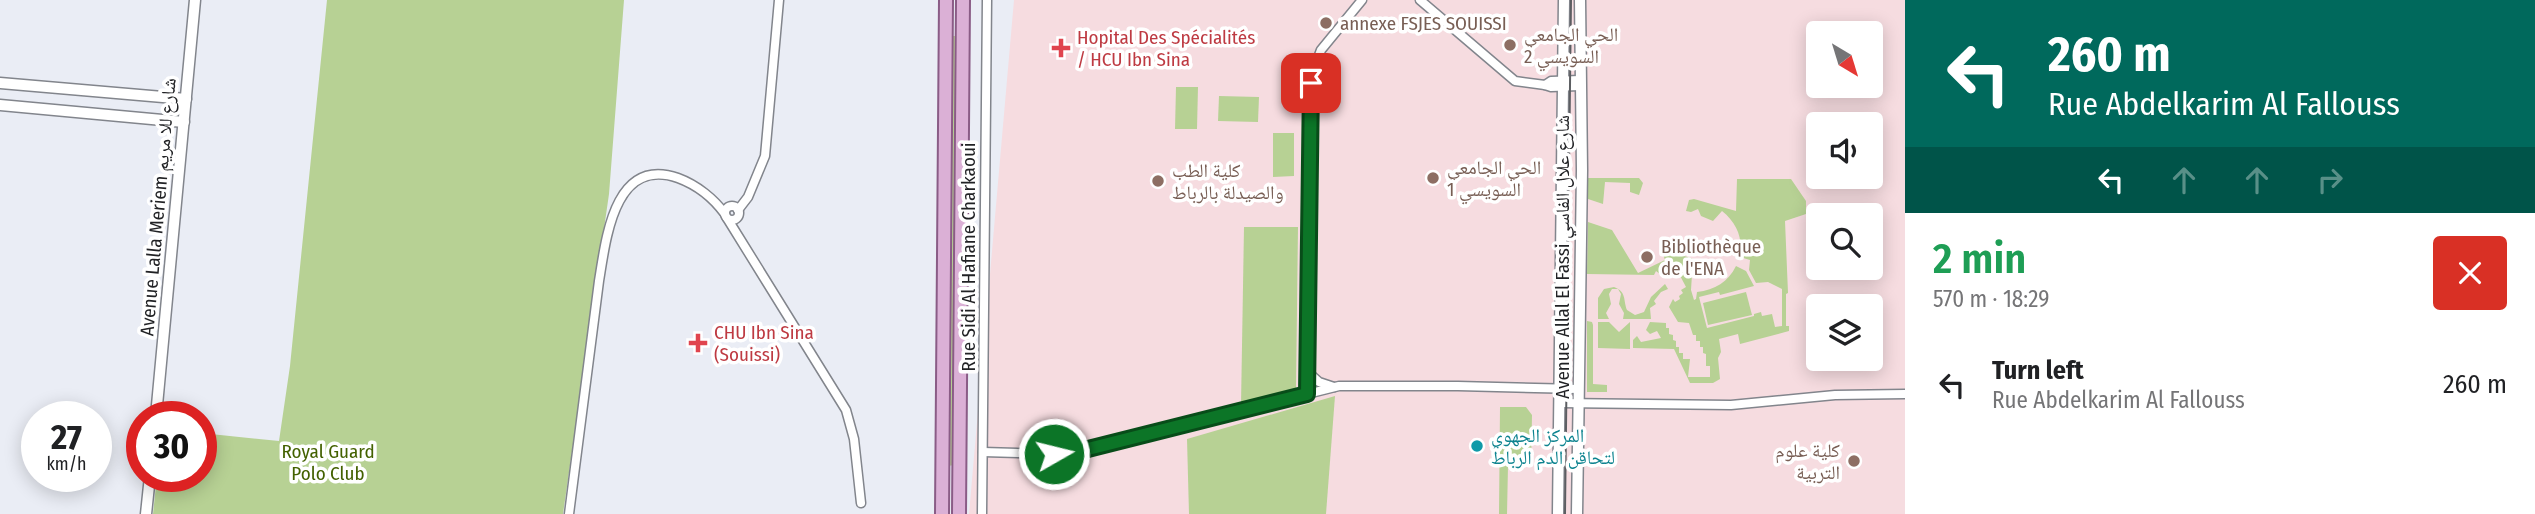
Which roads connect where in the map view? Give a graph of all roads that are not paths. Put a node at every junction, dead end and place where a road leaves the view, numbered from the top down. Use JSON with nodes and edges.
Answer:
{"nodes":[{"id":1,"x":195,"y":0,"type":"edge"},
{"id":2,"x":779,"y":0,"type":"edge"},
{"id":3,"x":946,"y":0,"type":"edge"},
{"id":4,"x":963,"y":0,"type":"edge"},
{"id":5,"x":986,"y":0,"type":"edge"},
{"id":6,"x":1362,"y":0,"type":"edge"},
{"id":7,"x":1420,"y":0,"type":"edge"},
{"id":8,"x":1564,"y":0,"type":"edge"},
{"id":9,"x":1580,"y":0,"type":"edge"},
{"id":10,"x":0,"y":83,"type":"edge"},
{"id":11,"x":1580,"y":83,"type":"junction"},
{"id":12,"x":1564,"y":84,"type":"junction"},
{"id":13,"x":186,"y":99,"type":"junction"},
{"id":14,"x":0,"y":106,"type":"edge"},
{"id":15,"x":184,"y":122,"type":"junction"},
{"id":16,"x":731,"y":211,"type":"junction"},
{"id":17,"x":1308,"y":373,"type":"junction"},
{"id":18,"x":1334,"y":387,"type":"junction"},
{"id":19,"x":1560,"y":387,"type":"junction"},
{"id":20,"x":1579,"y":389,"type":"junction"},
{"id":21,"x":1307,"y":394,"type":"junction"},
{"id":22,"x":1905,"y":394,"type":"edge"},
{"id":23,"x":157,"y":401,"type":"edge"},
{"id":24,"x":1560,"y":403,"type":"junction"},
{"id":25,"x":1578,"y":404,"type":"junction"},
{"id":26,"x":983,"y":452,"type":"junction"},
{"id":27,"x":148,"y":492,"type":"edge"},
{"id":28,"x":861,"y":503,"type":"dead end"},
{"id":29,"x":146,"y":514,"type":"edge"},
{"id":30,"x":569,"y":514,"type":"edge"},
{"id":31,"x":942,"y":514,"type":"edge"},
{"id":32,"x":959,"y":514,"type":"edge"},
{"id":33,"x":982,"y":514,"type":"edge"},
{"id":34,"x":1558,"y":514,"type":"edge"},
{"id":35,"x":1577,"y":514,"type":"edge"}],
"edges":[{"from":1,"to":13,"type":"street","name":"Avenue Lalla Meriem شارع للا مريم"},
{"from":2,"to":16,"type":"street"},
{"from":3,"to":31,"type":"main road"},
{"from":4,"to":32,"type":"main road"},
{"from":5,"to":26,"type":"street","name":"Rue Sidi Al Hafiane Charkaoui"},
{"from":6,"to":17,"type":"street"},
{"from":7,"to":12,"type":"street"},
{"from":8,"to":12,"type":"street","name":"Avenue Allal El Fassi شارع علال الفاسي"},
{"from":9,"to":11,"type":"street","name":"Avenue Allal El Fassi شارع علال الفاسي"},
{"from":10,"to":13,"type":"street"},
{"from":11,"to":12,"type":"street"},
{"from":11,"to":20,"type":"street","name":"Avenue Allal El Fassi شارع علال الفاسي"},
{"from":12,"to":19,"type":"street","name":"Avenue Allal El Fassi شارع علال الفاسي"},
{"from":13,"to":15,"type":"street","name":"Avenue Lalla Meriem شارع للا مريم"},
{"from":14,"to":15,"type":"street"},
{"from":15,"to":23,"type":"street","name":"Avenue Lalla Meriem شارع للا مريم"},
{"from":16,"to":28,"type":"street"},
{"from":16,"to":30,"type":"street"},
{"from":17,"to":18,"type":"street"},
{"from":17,"to":21,"type":"street"},
{"from":18,"to":19,"type":"street"},
{"from":18,"to":21,"type":"street"},
{"from":19,"to":20,"type":"street"},
{"from":19,"to":24,"type":"street","name":"Avenue Allal El Fassi شارع علال الفاسي"},
{"from":20,"to":25,"type":"street","name":"Avenue Allal El Fassi شارع علال الفاسي"},
{"from":21,"to":26,"type":"street"},
{"from":22,"to":25,"type":"street"},
{"from":24,"to":25,"type":"street"},
{"from":24,"to":34,"type":"street","name":"Avenue Allal El Fassi شارع علال الفاسي"},
{"from":25,"to":35,"type":"street","name":"Avenue Allal El Fassi شارع علال الفاسي"},
{"from":26,"to":33,"type":"street","name":"Rue Sidi Al Hafiane Charkaoui"},
{"from":27,"to":29,"type":"street"}]}
